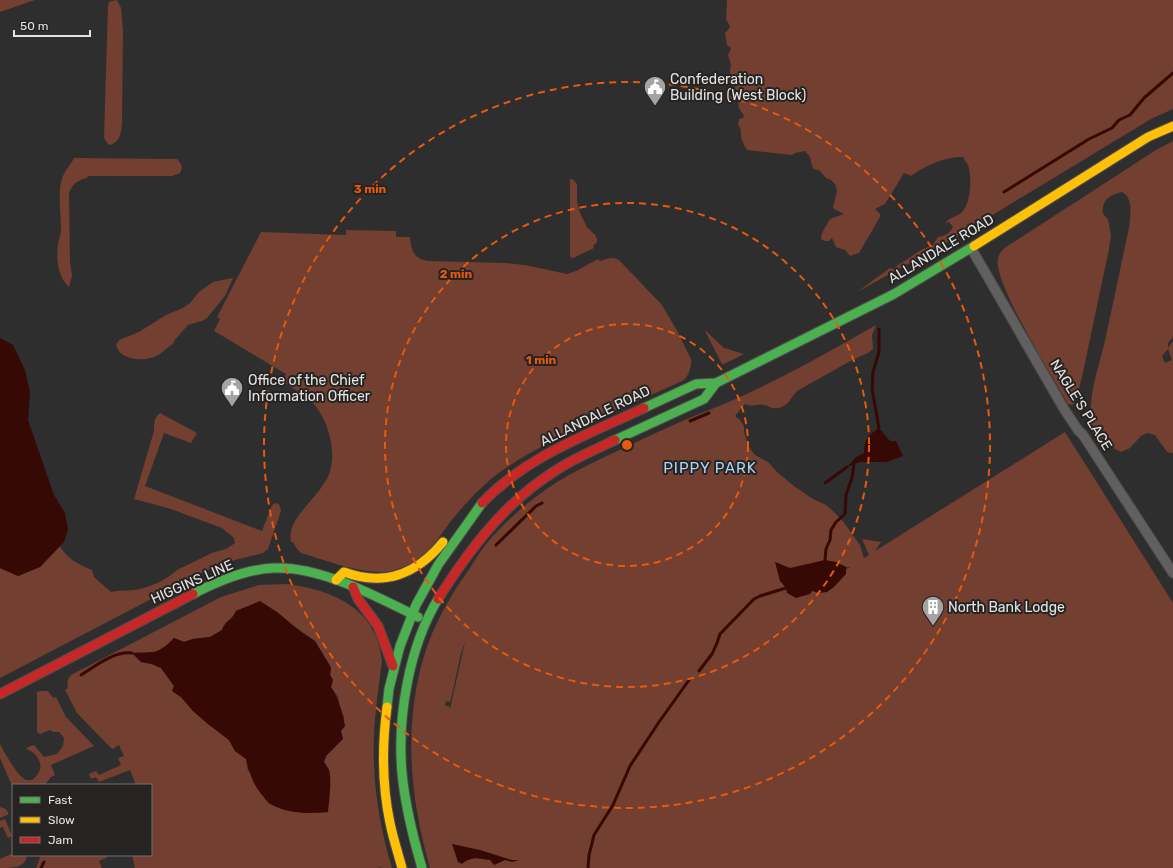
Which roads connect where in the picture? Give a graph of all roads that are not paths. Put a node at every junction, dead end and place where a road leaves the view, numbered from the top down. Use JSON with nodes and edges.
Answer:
{"nodes":[{"id":1,"x":1173,"y":126,"type":"edge"},
{"id":2,"x":971,"y":248,"type":"junction"},
{"id":3,"x":716,"y":383,"type":"junction"},
{"id":4,"x":472,"y":514,"type":"junction"},
{"id":5,"x":1173,"y":573,"type":"edge"},
{"id":6,"x":336,"y":580,"type":"junction"},
{"id":7,"x":353,"y":587,"type":"junction"},
{"id":8,"x":411,"y":614,"type":"junction"},
{"id":9,"x":427,"y":621,"type":"junction"},
{"id":10,"x":393,"y":666,"type":"junction"},
{"id":11,"x":0,"y":694,"type":"edge"},
{"id":12,"x":402,"y":868,"type":"edge"},
{"id":13,"x":422,"y":868,"type":"edge"}],
"edges":[{"from":1,"to":2,"type":"main road","name":"ALLANDALE ROAD"},
{"from":2,"to":3,"type":"main road","name":"ALLANDALE ROAD"},
{"from":2,"to":5,"type":"street","name":"NAGLE'S PLACE"},
{"from":3,"to":4,"type":"main road","name":"ALLANDALE ROAD"},
{"from":3,"to":9,"type":"main road","name":"ALLANDALE ROAD"},
{"from":4,"to":6,"type":"main road"},
{"from":4,"to":8,"type":"main road","name":"ALLANDALE ROAD"},
{"from":6,"to":7,"type":"main road","name":"HIGGINS LINE"},
{"from":6,"to":11,"type":"main road","name":"HIGGINS LINE"},
{"from":7,"to":8,"type":"main road","name":"HIGGINS LINE"},
{"from":7,"to":10,"type":"main road"},
{"from":8,"to":9,"type":"main road","name":"HIGGINS LINE"},
{"from":8,"to":10,"type":"main road","name":"ALLANDALE ROAD"},
{"from":9,"to":13,"type":"main road","name":"ALLANDALE ROAD"},
{"from":10,"to":12,"type":"main road","name":"ALLANDALE ROAD"}]}
